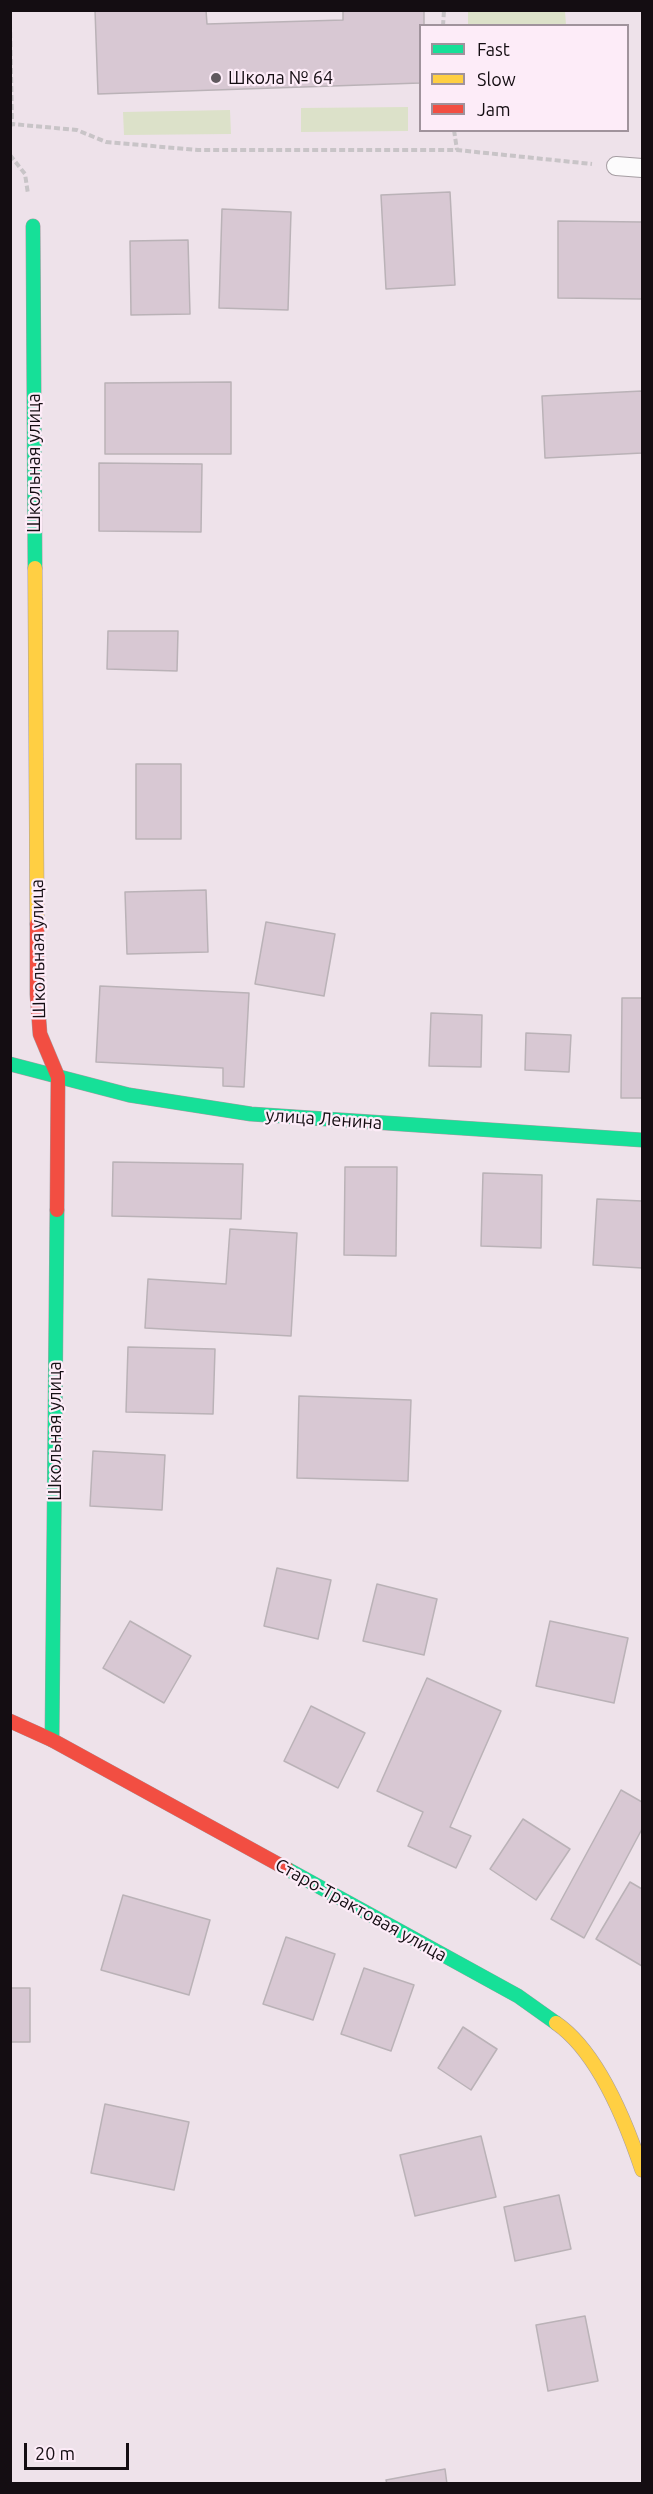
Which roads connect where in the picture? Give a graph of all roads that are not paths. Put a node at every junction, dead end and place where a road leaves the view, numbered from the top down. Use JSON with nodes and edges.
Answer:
{"nodes":[{"id":1,"x":616,"y":166,"type":"road end"},
{"id":2,"x":642,"y":168,"type":"edge"},
{"id":3,"x":33,"y":226,"type":"road end"},
{"id":4,"x":10,"y":1064,"type":"edge"},
{"id":5,"x":58,"y":1077,"type":"junction"},
{"id":6,"x":642,"y":1140,"type":"edge"},
{"id":7,"x":10,"y":1721,"type":"edge"},
{"id":8,"x":52,"y":1740,"type":"junction"},
{"id":9,"x":642,"y":2170,"type":"edge"}],
"edges":[{"from":1,"to":2,"type":"lane"},
{"from":3,"to":5,"type":"street","name":"Школьная улица"},
{"from":4,"to":5,"type":"street","name":"улица Ленина"},
{"from":5,"to":6,"type":"street","name":"улица Ленина"},
{"from":5,"to":8,"type":"street","name":"Школьная улица"},
{"from":7,"to":8,"type":"street","name":"Старо-Трактовая улица"},
{"from":8,"to":9,"type":"street","name":"Старо-Трактовая улица"}]}
